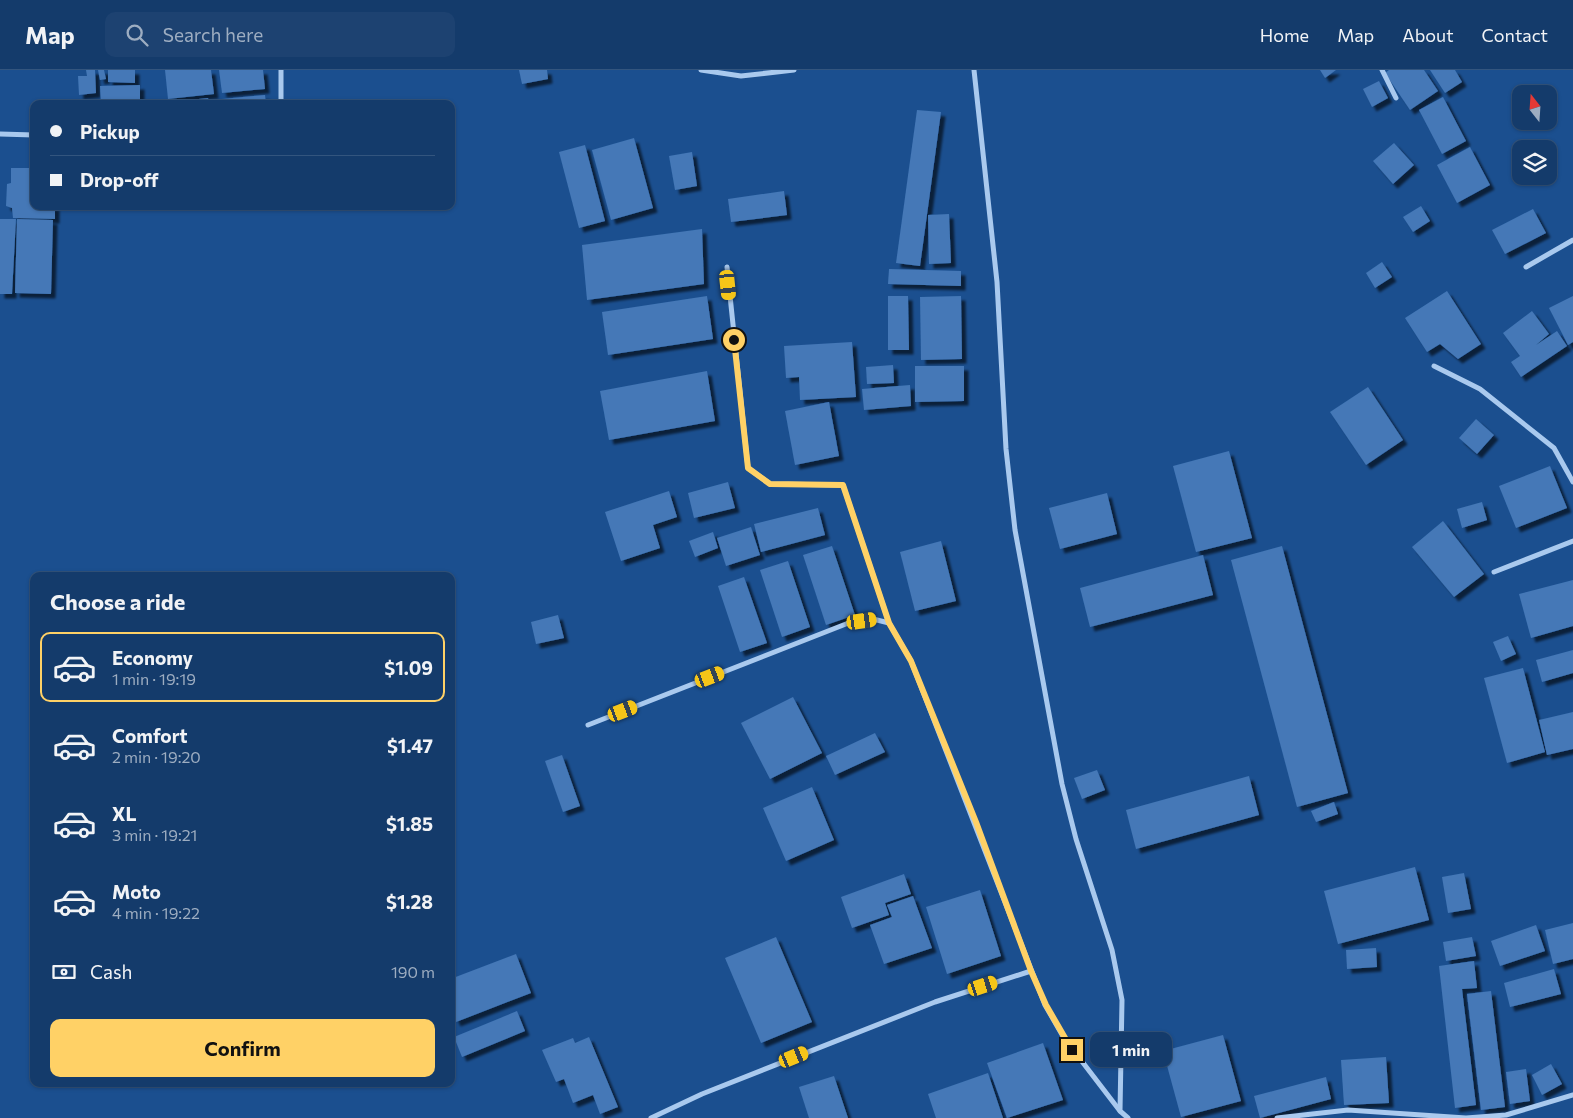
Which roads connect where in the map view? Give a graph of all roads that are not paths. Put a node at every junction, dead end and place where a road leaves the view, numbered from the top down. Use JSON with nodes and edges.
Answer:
{"nodes":[{"id":1,"x":281,"y":70,"type":"edge"},
{"id":2,"x":700,"y":70,"type":"edge"},
{"id":3,"x":794,"y":70,"type":"edge"},
{"id":4,"x":974,"y":70,"type":"edge"},
{"id":5,"x":1382,"y":70,"type":"edge"},
{"id":6,"x":1396,"y":98,"type":"dead end"},
{"id":7,"x":280,"y":100,"type":"edge"},
{"id":8,"x":0,"y":134,"type":"edge"},
{"id":9,"x":30,"y":135,"type":"edge"},
{"id":10,"x":1573,"y":240,"type":"edge"},
{"id":11,"x":726,"y":267,"type":"dead end"},
{"id":12,"x":1526,"y":267,"type":"dead end"},
{"id":13,"x":1434,"y":366,"type":"dead end"},
{"id":14,"x":1573,"y":482,"type":"edge"},
{"id":15,"x":1573,"y":541,"type":"edge"},
{"id":16,"x":1494,"y":572,"type":"dead end"},
{"id":17,"x":889,"y":623,"type":"junction"},
{"id":18,"x":588,"y":725,"type":"dead end"},
{"id":19,"x":1031,"y":971,"type":"junction"},
{"id":20,"x":1573,"y":1095,"type":"edge"},
{"id":21,"x":1120,"y":1111,"type":"junction"},
{"id":22,"x":651,"y":1118,"type":"edge"},
{"id":23,"x":1129,"y":1118,"type":"edge"},
{"id":24,"x":1277,"y":1118,"type":"edge"}],
"edges":[{"from":1,"to":7,"type":"street"},
{"from":2,"to":3,"type":"street"},
{"from":4,"to":21,"type":"street"},
{"from":5,"to":6,"type":"street"},
{"from":8,"to":9,"type":"street"},
{"from":10,"to":12,"type":"street"},
{"from":11,"to":17,"type":"street"},
{"from":13,"to":14,"type":"street"},
{"from":15,"to":16,"type":"street"},
{"from":17,"to":18,"type":"street"},
{"from":17,"to":19,"type":"street"},
{"from":19,"to":21,"type":"street"},
{"from":19,"to":22,"type":"street"},
{"from":20,"to":24,"type":"street"},
{"from":21,"to":23,"type":"street"}]}
